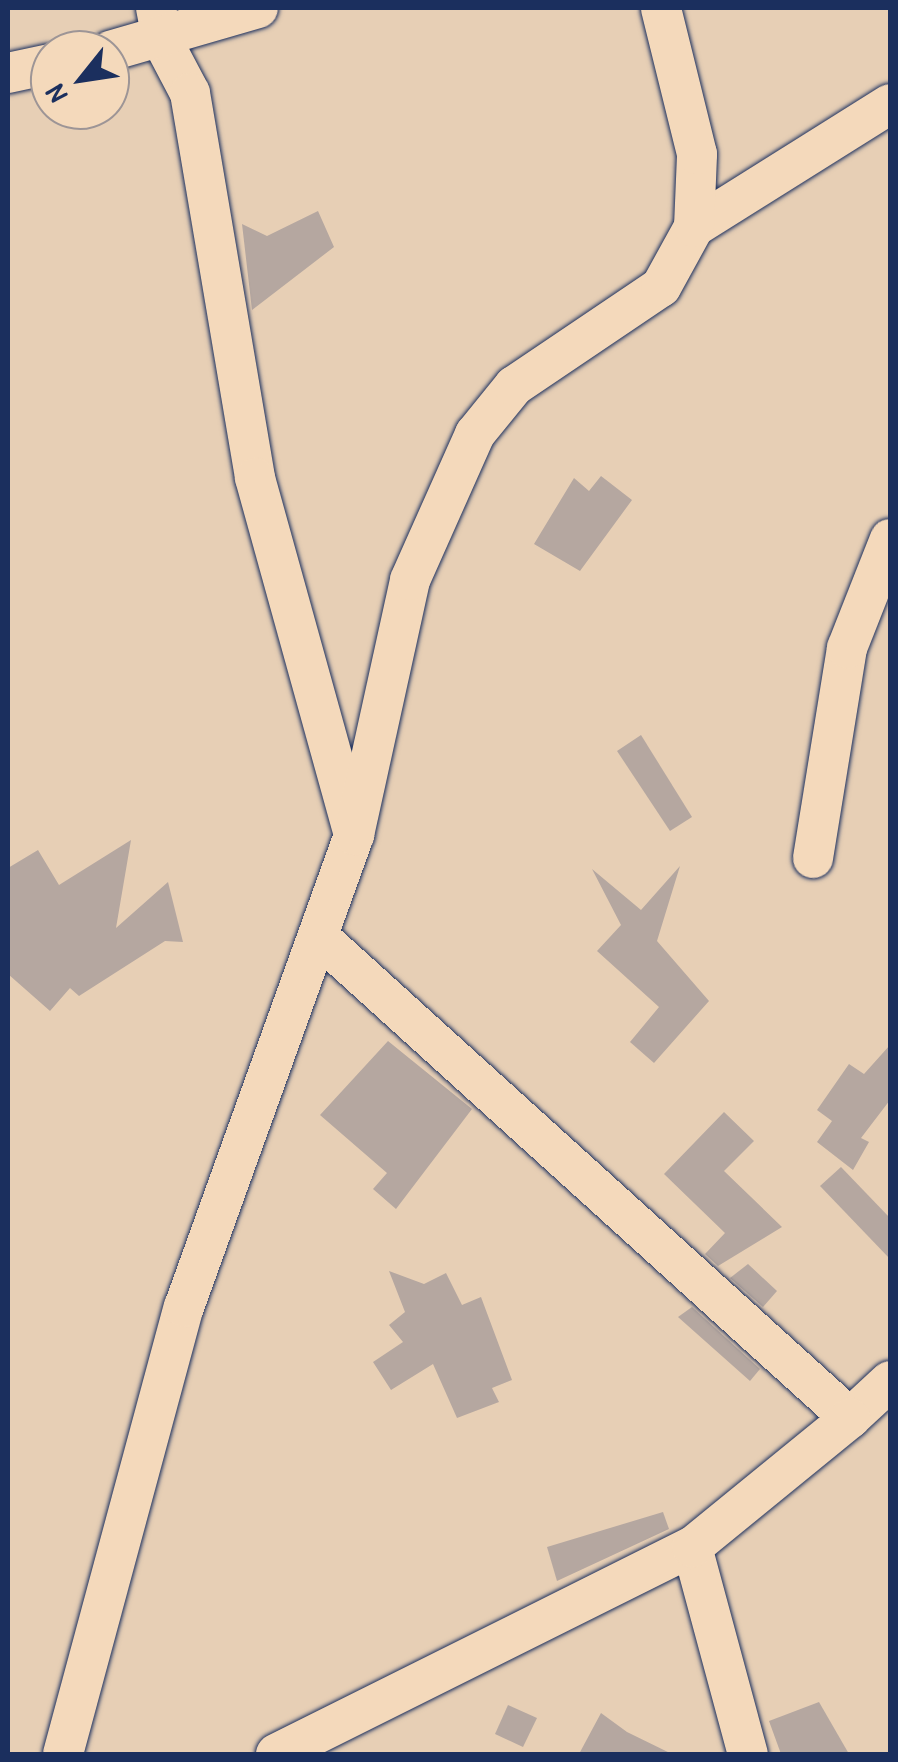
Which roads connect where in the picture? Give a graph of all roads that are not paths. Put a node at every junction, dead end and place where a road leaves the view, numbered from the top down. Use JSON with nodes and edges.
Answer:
{"nodes":[{"id":1,"x":258,"y":8,"type":"edge"},
{"id":2,"x":661,"y":8,"type":"edge"},
{"id":3,"x":159,"y":24,"type":"edge"},
{"id":4,"x":130,"y":41,"type":"edge"},
{"id":5,"x":890,"y":104,"type":"edge"},
{"id":6,"x":694,"y":227,"type":"junction"},
{"id":7,"x":890,"y":539,"type":"edge"},
{"id":8,"x":354,"y":835,"type":"junction"},
{"id":9,"x":813,"y":858,"type":"dead end"},
{"id":10,"x":320,"y":938,"type":"junction"},
{"id":11,"x":890,"y":1381,"type":"edge"},
{"id":12,"x":850,"y":1418,"type":"junction"},
{"id":13,"x":692,"y":1547,"type":"junction"},
{"id":14,"x":64,"y":1754,"type":"edge"},
{"id":15,"x":276,"y":1754,"type":"edge"},
{"id":16,"x":748,"y":1754,"type":"edge"}],
"edges":[{"from":1,"to":3,"type":"street"},
{"from":2,"to":6,"type":"street"},
{"from":3,"to":4,"type":"street"},
{"from":3,"to":8,"type":"street"},
{"from":5,"to":6,"type":"street"},
{"from":6,"to":8,"type":"street"},
{"from":7,"to":9,"type":"street"},
{"from":8,"to":10,"type":"street"},
{"from":10,"to":12,"type":"street"},
{"from":10,"to":14,"type":"street"},
{"from":11,"to":12,"type":"street"},
{"from":12,"to":13,"type":"street"},
{"from":13,"to":15,"type":"street"},
{"from":13,"to":16,"type":"street"}]}
